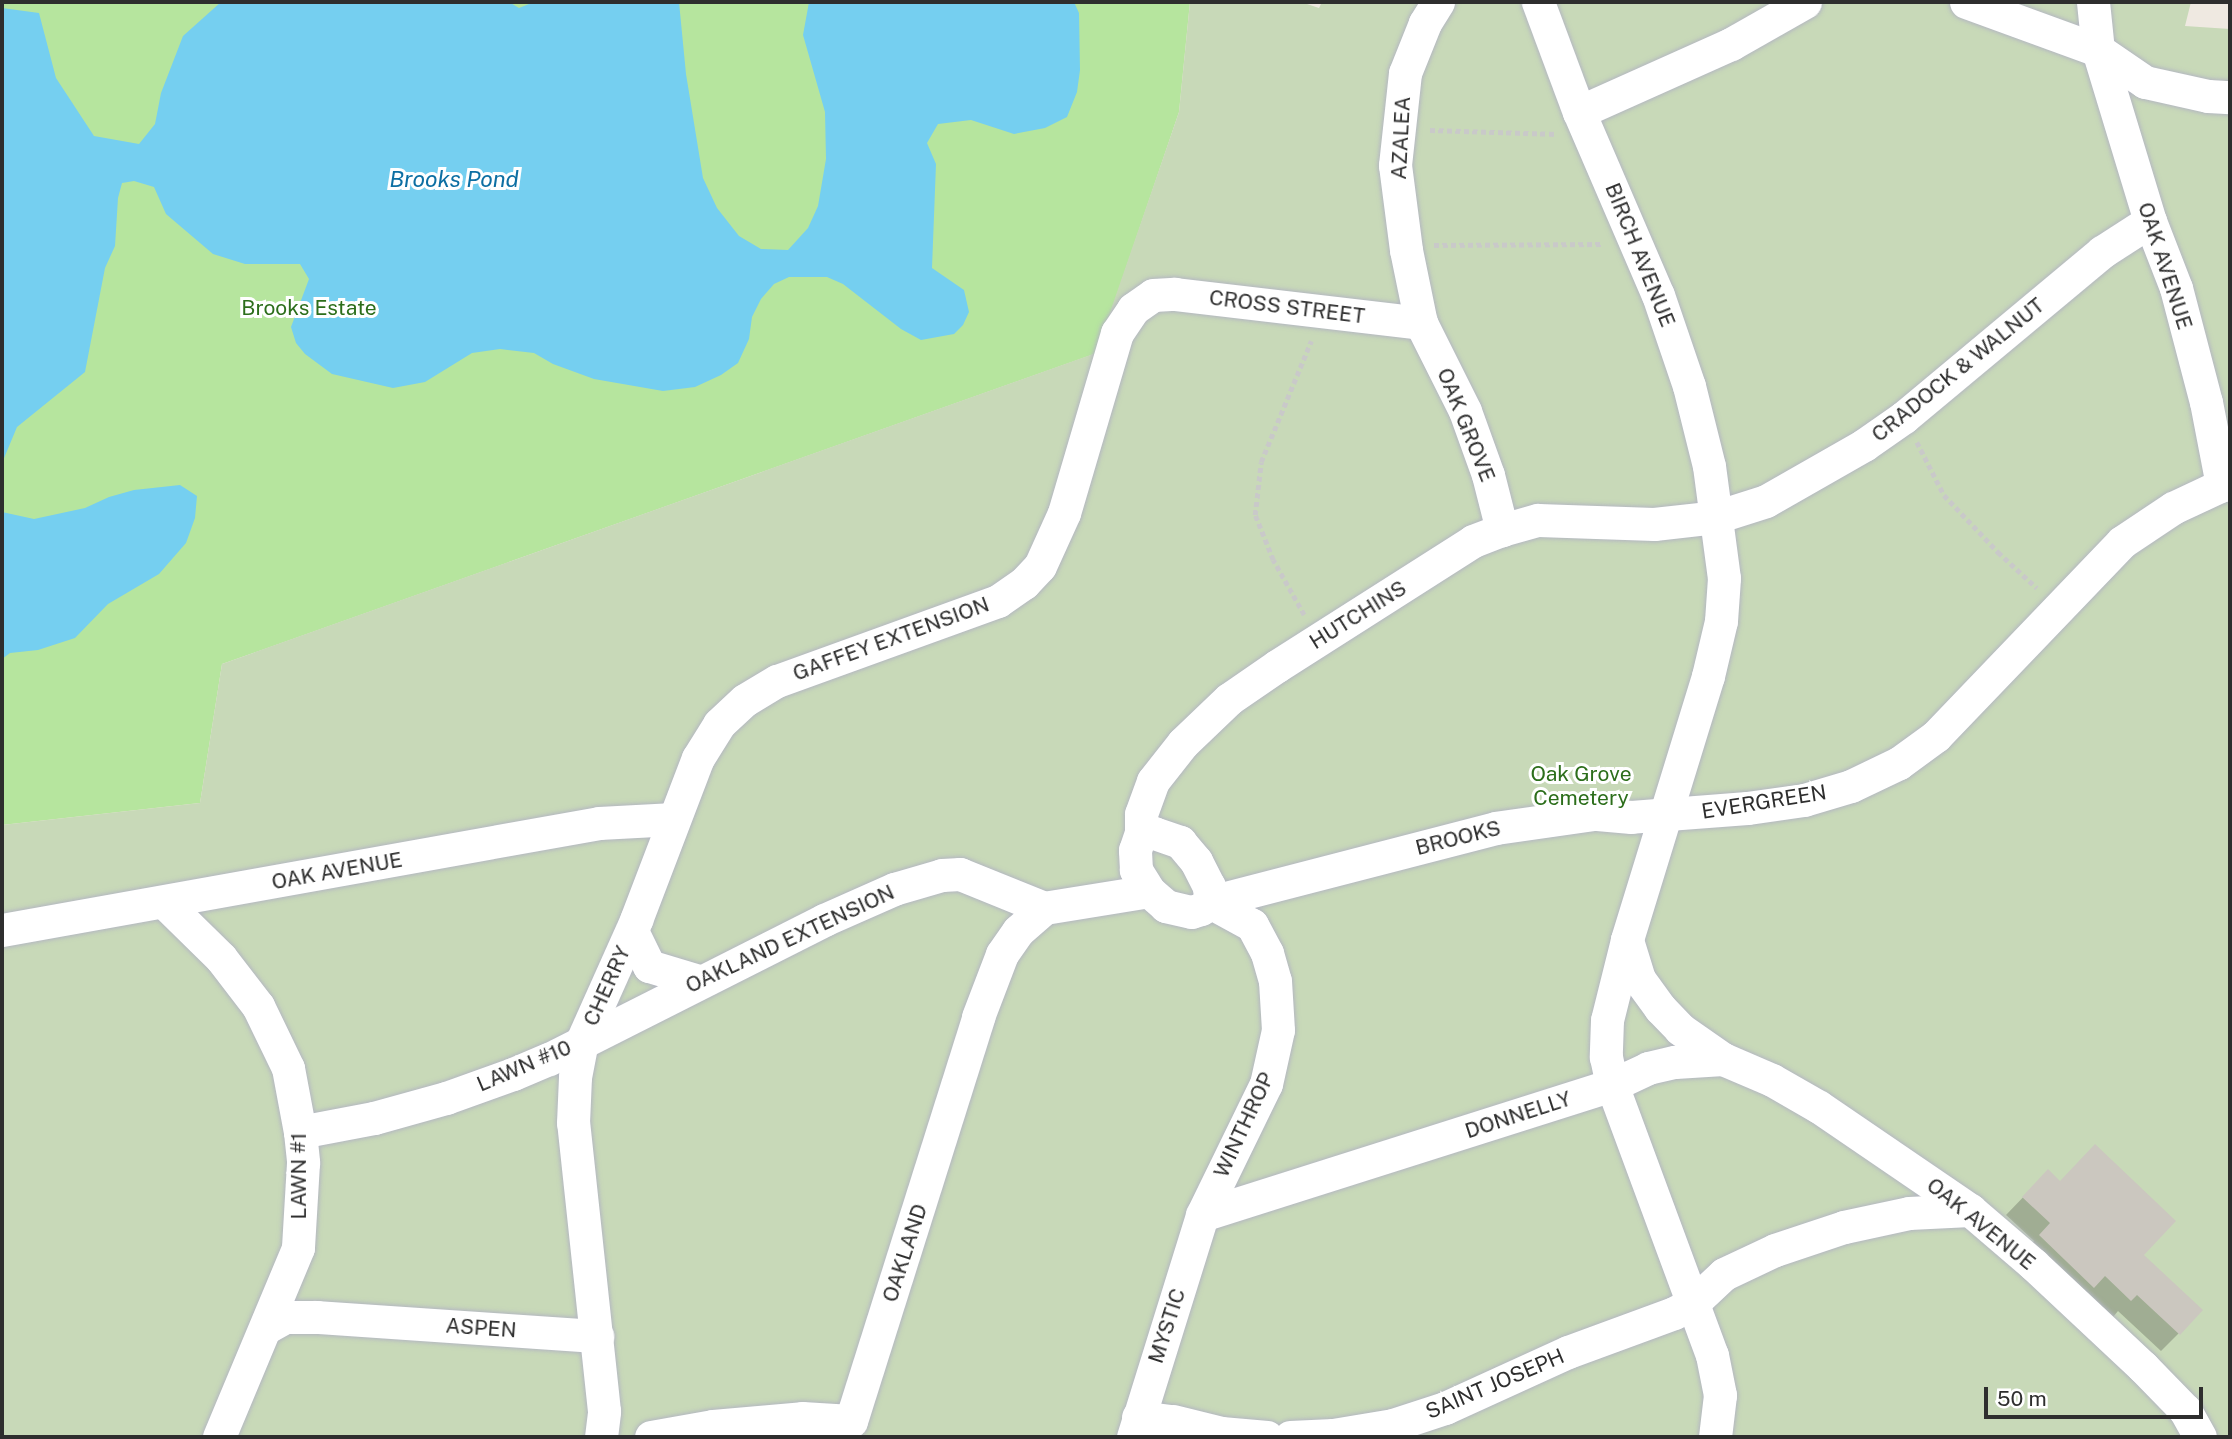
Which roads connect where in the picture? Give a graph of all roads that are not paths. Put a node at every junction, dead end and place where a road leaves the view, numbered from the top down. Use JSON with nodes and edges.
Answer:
{"nodes":[{"id":1,"x":1438,"y":2,"type":"edge"},
{"id":2,"x":1538,"y":2,"type":"edge"},
{"id":3,"x":1805,"y":2,"type":"edge"},
{"id":4,"x":1966,"y":2,"type":"edge"},
{"id":5,"x":2093,"y":2,"type":"edge"},
{"id":6,"x":2112,"y":2,"type":"edge"},
{"id":7,"x":2098,"y":50,"type":"junction"},
{"id":8,"x":2230,"y":97,"type":"edge"},
{"id":9,"x":1584,"y":122,"type":"junction"},
{"id":10,"x":2150,"y":221,"type":"junction"},
{"id":11,"x":1153,"y":295,"type":"joint"},
{"id":12,"x":1421,"y":323,"type":"junction"},
{"id":13,"x":2222,"y":485,"type":"joint"},
{"id":14,"x":1716,"y":517,"type":"junction"},
{"id":15,"x":1502,"y":530,"type":"junction"},
{"id":16,"x":1667,"y":815,"type":"junction"},
{"id":17,"x":674,"y":819,"type":"junction"},
{"id":18,"x":1141,"y":833,"type":"junction"},
{"id":19,"x":1149,"y":891,"type":"junction"},
{"id":20,"x":164,"y":902,"type":"junction"},
{"id":21,"x":1210,"y":902,"type":"junction"},
{"id":22,"x":1044,"y":908,"type":"junction"},
{"id":23,"x":2,"y":930,"type":"edge"},
{"id":24,"x":632,"y":931,"type":"junction"},
{"id":25,"x":1627,"y":940,"type":"junction"},
{"id":26,"x":699,"y":981,"type":"junction"},
{"id":27,"x":582,"y":1041,"type":"junction"},
{"id":28,"x":1723,"y":1059,"type":"junction"},
{"id":29,"x":1612,"y":1085,"type":"junction"},
{"id":30,"x":300,"y":1132,"type":"junction"},
{"id":31,"x":1970,"y":1209,"type":"junction"},
{"id":32,"x":1202,"y":1215,"type":"junction"},
{"id":33,"x":1693,"y":1303,"type":"junction"},
{"id":34,"x":267,"y":1327,"type":"junction"},
{"id":35,"x":597,"y":1336,"type":"junction"},
{"id":36,"x":1135,"y":1427,"type":"edge"},
{"id":37,"x":848,"y":1429,"type":"edge"},
{"id":38,"x":219,"y":1437,"type":"edge"},
{"id":39,"x":601,"y":1437,"type":"edge"},
{"id":40,"x":651,"y":1437,"type":"edge"},
{"id":41,"x":1267,"y":1437,"type":"edge"},
{"id":42,"x":1290,"y":1437,"type":"edge"},
{"id":43,"x":1715,"y":1437,"type":"edge"},
{"id":44,"x":2200,"y":1437,"type":"edge"}],
"edges":[{"from":1,"to":12,"type":"lane","name":"AZALEA"},
{"from":2,"to":9,"type":"lane","name":"BIRCH AVENUE"},
{"from":3,"to":9,"type":"lane"},
{"from":4,"to":7,"type":"lane"},
{"from":5,"to":7,"type":"lane","name":"OAK AVENUE"},
{"from":6,"to":7,"type":"lane"},
{"from":7,"to":8,"type":"lane"},
{"from":7,"to":10,"type":"lane","name":"OAK AVENUE"},
{"from":9,"to":14,"type":"lane","name":"BIRCH AVENUE"},
{"from":10,"to":13,"type":"lane","name":"OAK AVENUE"},
{"from":10,"to":14,"type":"lane","name":"CRADOCK & WALNUT"},
{"from":11,"to":12,"type":"lane","name":"CROSS STREET"},
{"from":11,"to":17,"type":"lane","name":"GAFFEY EXTENSION"},
{"from":12,"to":15,"type":"lane","name":"OAK GROVE"},
{"from":13,"to":16,"type":"lane","name":"EVERGREEN"},
{"from":14,"to":15,"type":"lane","name":"HUTCHINS"},
{"from":14,"to":16,"type":"lane","name":"EVERGREEN"},
{"from":15,"to":18,"type":"lane","name":"HUTCHINS"},
{"from":16,"to":21,"type":"lane","name":"BROOKS"},
{"from":16,"to":25,"type":"lane"},
{"from":17,"to":20,"type":"lane","name":"OAK AVENUE"},
{"from":17,"to":24,"type":"lane","name":"CHERRY"},
{"from":18,"to":19,"type":"lane","name":"HUTCHINS"},
{"from":18,"to":21,"type":"lane"},
{"from":19,"to":21,"type":"lane"},
{"from":19,"to":22,"type":"lane"},
{"from":20,"to":23,"type":"lane","name":"OAK AVENUE"},
{"from":20,"to":30,"type":"lane","name":"LAWN #1"},
{"from":21,"to":32,"type":"lane","name":"WINTHROP"},
{"from":22,"to":26,"type":"lane","name":"OAKLAND EXTENSION"},
{"from":22,"to":37,"type":"lane","name":"OAKLAND"},
{"from":24,"to":26,"type":"lane","name":"CHERRY"},
{"from":24,"to":27,"type":"lane","name":"CHERRY"},
{"from":25,"to":28,"type":"lane"},
{"from":25,"to":29,"type":"lane"},
{"from":26,"to":27,"type":"lane","name":"OAKLAND EXTENSION"},
{"from":27,"to":30,"type":"lane","name":"LAWN #10"},
{"from":27,"to":35,"type":"lane","name":"LAWN #10"},
{"from":28,"to":29,"type":"lane","name":"DONNELLY"},
{"from":28,"to":31,"type":"lane","name":"OAK AVENUE"},
{"from":29,"to":32,"type":"lane","name":"DONNELLY"},
{"from":29,"to":33,"type":"lane"},
{"from":30,"to":34,"type":"lane","name":"LAWN #1"},
{"from":31,"to":33,"type":"lane"},
{"from":31,"to":44,"type":"lane","name":"OAK AVENUE"},
{"from":32,"to":36,"type":"lane","name":"MYSTIC"},
{"from":33,"to":42,"type":"lane","name":"SAINT JOSEPH"},
{"from":33,"to":43,"type":"lane"},
{"from":34,"to":35,"type":"lane","name":"ASPEN"},
{"from":34,"to":38,"type":"lane","name":"LAWN #1"},
{"from":35,"to":39,"type":"lane"},
{"from":36,"to":41,"type":"lane"},
{"from":37,"to":40,"type":"lane","name":"OAKLAND"}]}
